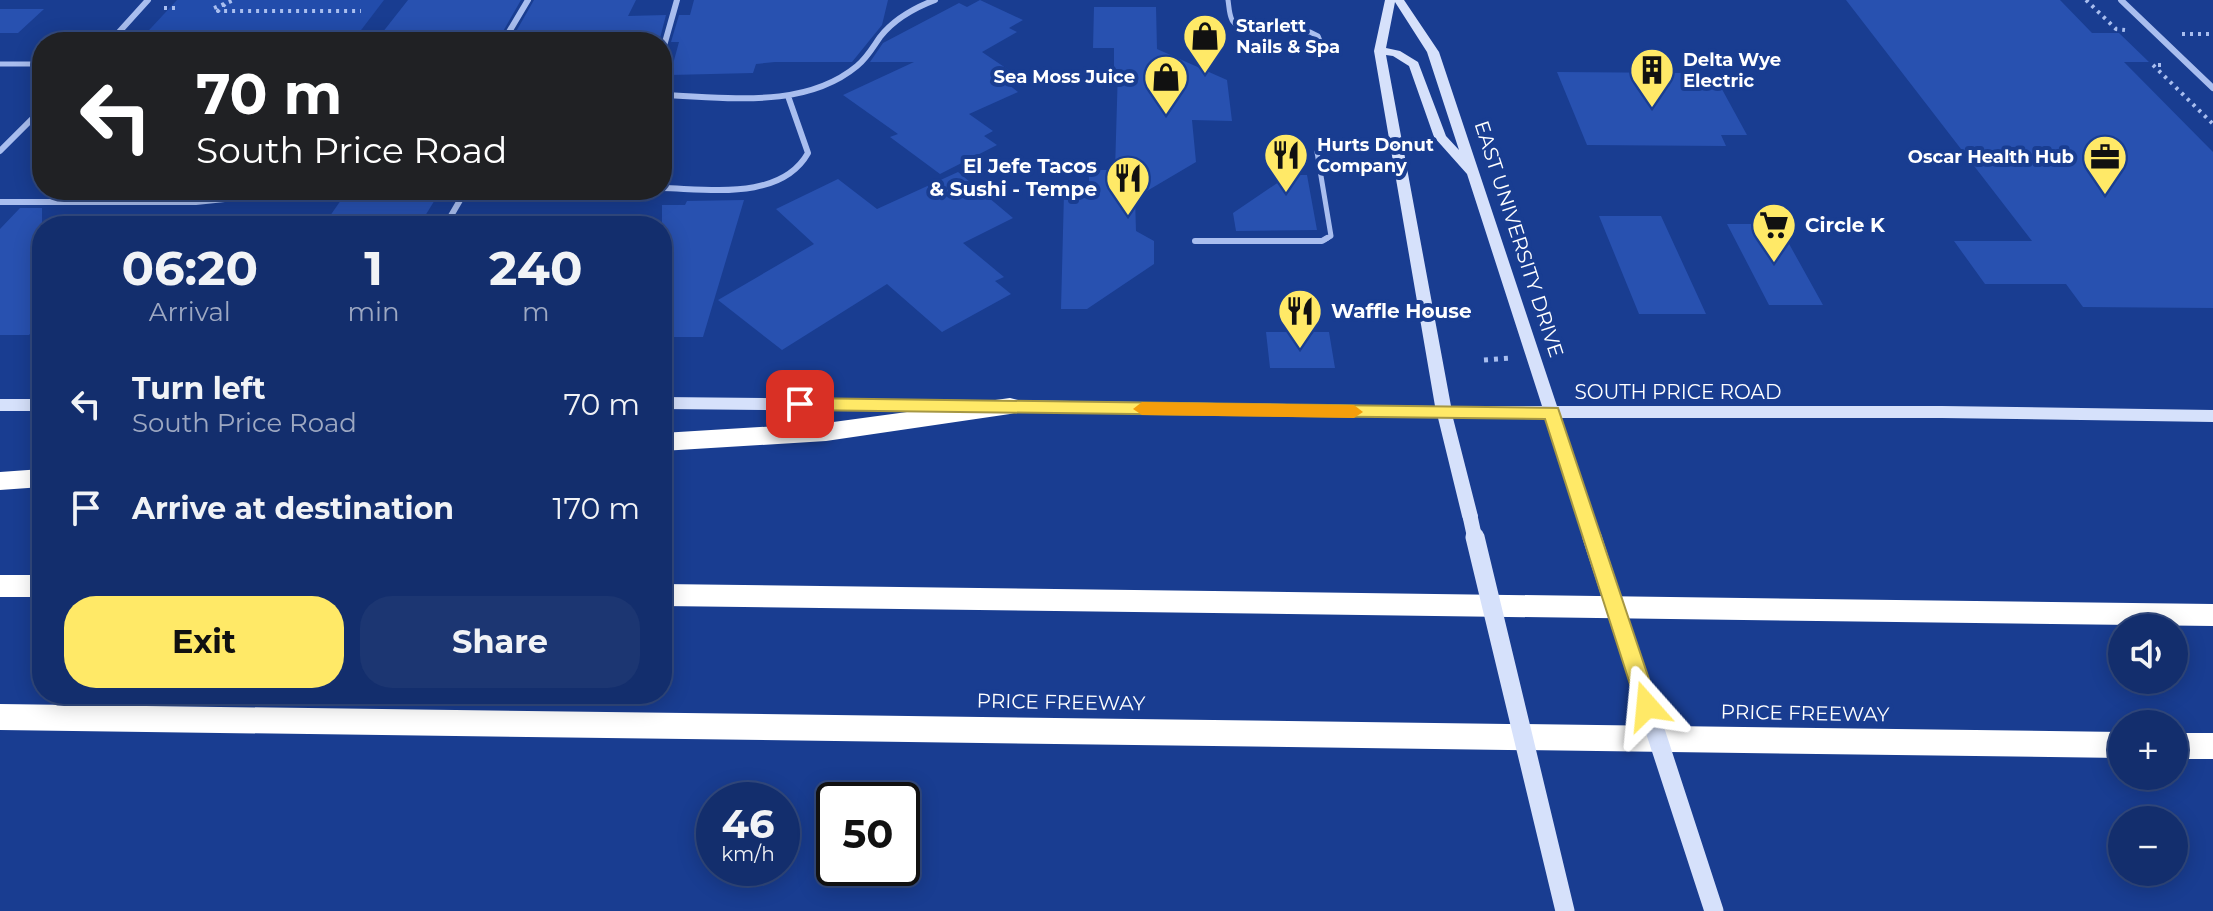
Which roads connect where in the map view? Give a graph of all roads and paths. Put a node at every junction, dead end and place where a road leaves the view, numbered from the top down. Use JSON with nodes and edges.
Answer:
{"nodes":[{"id":1,"x":148,"y":0,"type":"edge"},
{"id":2,"x":234,"y":0,"type":"edge"},
{"id":3,"x":528,"y":0,"type":"edge"},
{"id":4,"x":677,"y":0,"type":"edge"},
{"id":5,"x":935,"y":0,"type":"edge"},
{"id":6,"x":1228,"y":0,"type":"edge"},
{"id":7,"x":1390,"y":0,"type":"edge"},
{"id":8,"x":1399,"y":0,"type":"edge"},
{"id":9,"x":2086,"y":0,"type":"edge"},
{"id":10,"x":2121,"y":0,"type":"edge"},
{"id":11,"x":225,"y":4,"type":"junction"},
{"id":12,"x":164,"y":8,"type":"dead end"},
{"id":13,"x":179,"y":8,"type":"dead end"},
{"id":14,"x":214,"y":8,"type":"dead end"},
{"id":15,"x":361,"y":11,"type":"dead end"},
{"id":16,"x":119,"y":32,"type":"edge"},
{"id":17,"x":509,"y":32,"type":"edge"},
{"id":18,"x":668,"y":32,"type":"edge"},
{"id":19,"x":2133,"y":38,"type":"dead end"},
{"id":20,"x":1380,"y":51,"type":"junction"},
{"id":21,"x":1325,"y":53,"type":"dead end"},
{"id":22,"x":2152,"y":56,"type":"dead end"},
{"id":23,"x":0,"y":64,"type":"edge"},
{"id":24,"x":32,"y":64,"type":"edge"},
{"id":25,"x":2213,"y":88,"type":"edge"},
{"id":26,"x":672,"y":95,"type":"edge"},
{"id":27,"x":788,"y":96,"type":"junction"},
{"id":28,"x":32,"y":119,"type":"edge"},
{"id":29,"x":2213,"y":124,"type":"edge"},
{"id":30,"x":0,"y":151,"type":"edge"},
{"id":31,"x":1317,"y":152,"type":"dead end"},
{"id":32,"x":1474,"y":175,"type":"junction"},
{"id":33,"x":672,"y":188,"type":"edge"},
{"id":34,"x":249,"y":200,"type":"edge"},
{"id":35,"x":0,"y":202,"type":"edge"},
{"id":36,"x":1195,"y":241,"type":"dead end"},
{"id":37,"x":1513,"y":357,"type":"dead end"},
{"id":38,"x":1484,"y":360,"type":"dead end"},
{"id":39,"x":672,"y":403,"type":"edge"},
{"id":40,"x":0,"y":405,"type":"edge"},
{"id":41,"x":32,"y":405,"type":"edge"},
{"id":42,"x":1010,"y":406,"type":"junction"},
{"id":43,"x":1444,"y":412,"type":"junction"},
{"id":44,"x":1552,"y":412,"type":"junction"},
{"id":45,"x":2213,"y":416,"type":"edge"},
{"id":46,"x":672,"y":441,"type":"edge"},
{"id":47,"x":32,"y":479,"type":"edge"},
{"id":48,"x":0,"y":481,"type":"edge"},
{"id":49,"x":0,"y":586,"type":"edge"},
{"id":50,"x":32,"y":586,"type":"edge"},
{"id":51,"x":672,"y":595,"type":"edge"},
{"id":52,"x":2213,"y":615,"type":"edge"},
{"id":53,"x":0,"y":717,"type":"edge"},
{"id":54,"x":2108,"y":745,"type":"edge"},
{"id":55,"x":2188,"y":746,"type":"edge"},
{"id":56,"x":2213,"y":746,"type":"edge"},
{"id":57,"x":1565,"y":911,"type":"edge"},
{"id":58,"x":1714,"y":911,"type":"edge"}],
"edges":[{"from":1,"to":16,"type":"street"},
{"from":2,"to":11,"type":"path"},
{"from":3,"to":17,"type":"street"},
{"from":4,"to":18,"type":"street"},
{"from":5,"to":27,"type":"street"},
{"from":6,"to":21,"type":"lane"},
{"from":7,"to":20,"type":"main road"},
{"from":8,"to":32,"type":"main road","name":"EAST UNIVERSITY DRIVE"},
{"from":9,"to":19,"type":"path"},
{"from":10,"to":25,"type":"street"},
{"from":11,"to":14,"type":"path"},
{"from":11,"to":15,"type":"path"},
{"from":12,"to":13,"type":"path"},
{"from":20,"to":32,"type":"main road"},
{"from":20,"to":43,"type":"main road"},
{"from":22,"to":29,"type":"path"},
{"from":23,"to":24,"type":"lane"},
{"from":26,"to":27,"type":"street"},
{"from":27,"to":33,"type":"street"},
{"from":28,"to":30,"type":"street"},
{"from":31,"to":36,"type":"lane"},
{"from":32,"to":44,"type":"main road","name":"EAST UNIVERSITY DRIVE"},
{"from":34,"to":35,"type":"street"},
{"from":37,"to":38,"type":"path"},
{"from":39,"to":42,"type":"main road","name":"SOUTH PRICE ROAD"},
{"from":40,"to":41,"type":"main road"},
{"from":42,"to":43,"type":"main road","name":"SOUTH PRICE ROAD"},
{"from":42,"to":46,"type":"highway"},
{"from":43,"to":44,"type":"main road","name":"SOUTH PRICE ROAD"},
{"from":43,"to":57,"type":"main road","bridge":true},
{"from":44,"to":45,"type":"main road","name":"SOUTH PRICE ROAD"},
{"from":44,"to":58,"type":"main road","name":"EAST UNIVERSITY DRIVE","bridge":true},
{"from":47,"to":48,"type":"highway"},
{"from":49,"to":50,"type":"highway"},
{"from":51,"to":52,"type":"highway"},
{"from":53,"to":54,"type":"highway","name":"PRICE FREEWAY"},
{"from":55,"to":56,"type":"highway"}]}
